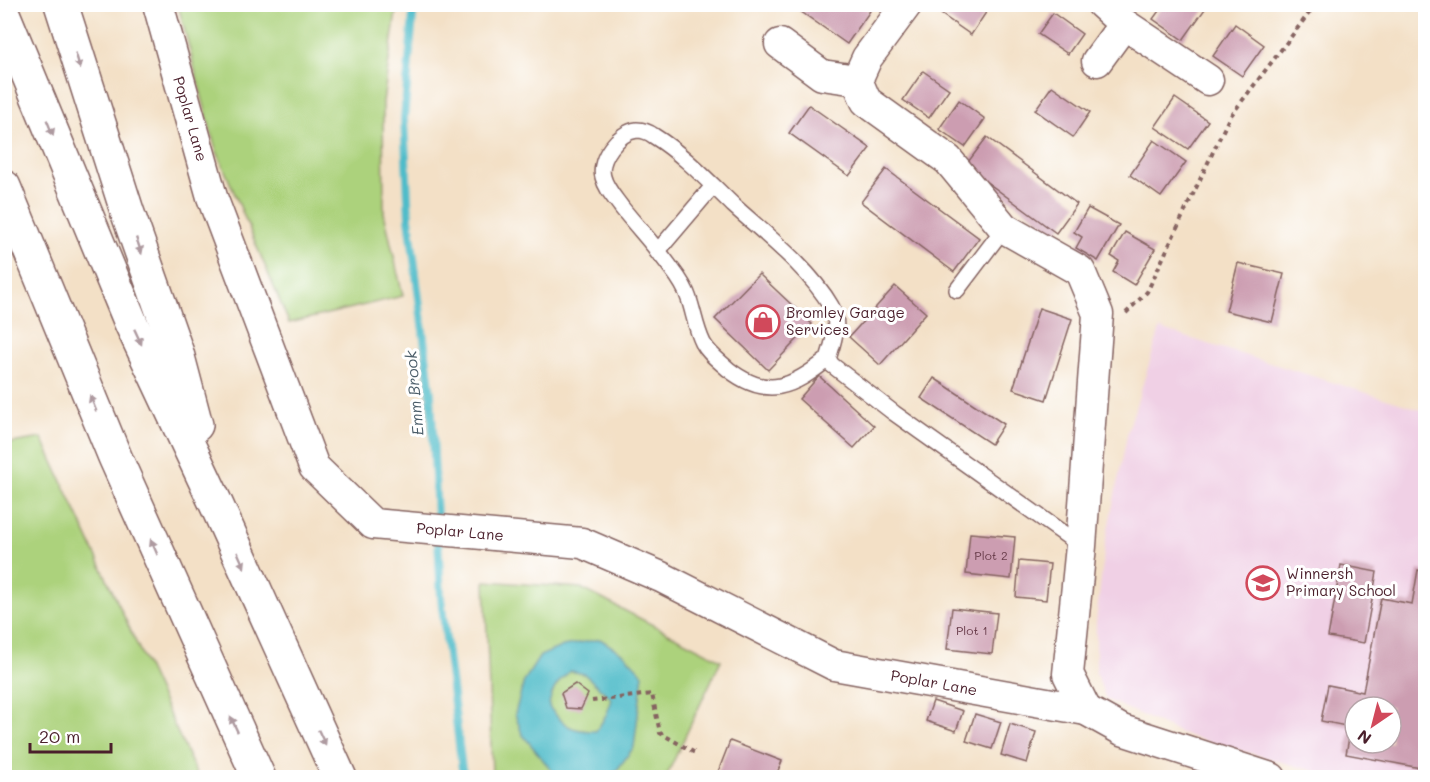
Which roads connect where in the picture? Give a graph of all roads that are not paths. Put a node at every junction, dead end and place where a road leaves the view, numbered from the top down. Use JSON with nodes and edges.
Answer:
{"nodes":[{"id":1,"x":61,"y":4,"type":"edge"},
{"id":2,"x":158,"y":4,"type":"edge"},
{"id":3,"x":907,"y":4,"type":"edge"},
{"id":4,"x":1113,"y":14,"type":"edge"},
{"id":5,"x":4,"y":16,"type":"edge"},
{"id":6,"x":780,"y":44,"type":"dead end"},
{"id":7,"x":1097,"y":61,"type":"dead end"},
{"id":8,"x":857,"y":80,"type":"junction"},
{"id":9,"x":1208,"y":80,"type":"dead end"},
{"id":10,"x":713,"y":186,"type":"junction"},
{"id":11,"x":4,"y":187,"type":"edge"},
{"id":12,"x":1004,"y":228,"type":"junction"},
{"id":13,"x":657,"y":252,"type":"junction"},
{"id":14,"x":957,"y":290,"type":"dead end"},
{"id":15,"x":828,"y":359,"type":"junction"},
{"id":16,"x":217,"y":507,"type":"junction"},
{"id":17,"x":1081,"y":546,"type":"junction"},
{"id":18,"x":1086,"y":710,"type":"junction"},
{"id":19,"x":259,"y":777,"type":"edge"},
{"id":20,"x":340,"y":777,"type":"edge"},
{"id":21,"x":1271,"y":777,"type":"edge"}],
"edges":[{"from":1,"to":16,"type":"highway","one_way":true},
{"from":2,"to":18,"type":"street","name":"Poplar Lane"},
{"from":3,"to":8,"type":"street"},
{"from":4,"to":7,"type":"street"},
{"from":4,"to":9,"type":"street"},
{"from":5,"to":16,"type":"highway","one_way":true},
{"from":6,"to":8,"type":"street"},
{"from":8,"to":12,"type":"street"},
{"from":10,"to":13,"type":"lane"},
{"from":10,"to":13,"type":"lane"},
{"from":10,"to":15,"type":"lane"},
{"from":19,"to":11,"type":"highway","one_way":true},
{"from":12,"to":14,"type":"lane"},
{"from":12,"to":17,"type":"street"},
{"from":13,"to":15,"type":"lane"},
{"from":15,"to":17,"type":"lane"},
{"from":16,"to":20,"type":"highway","one_way":true},
{"from":17,"to":18,"type":"street"},
{"from":18,"to":21,"type":"street","name":"Poplar Lane"}]}
